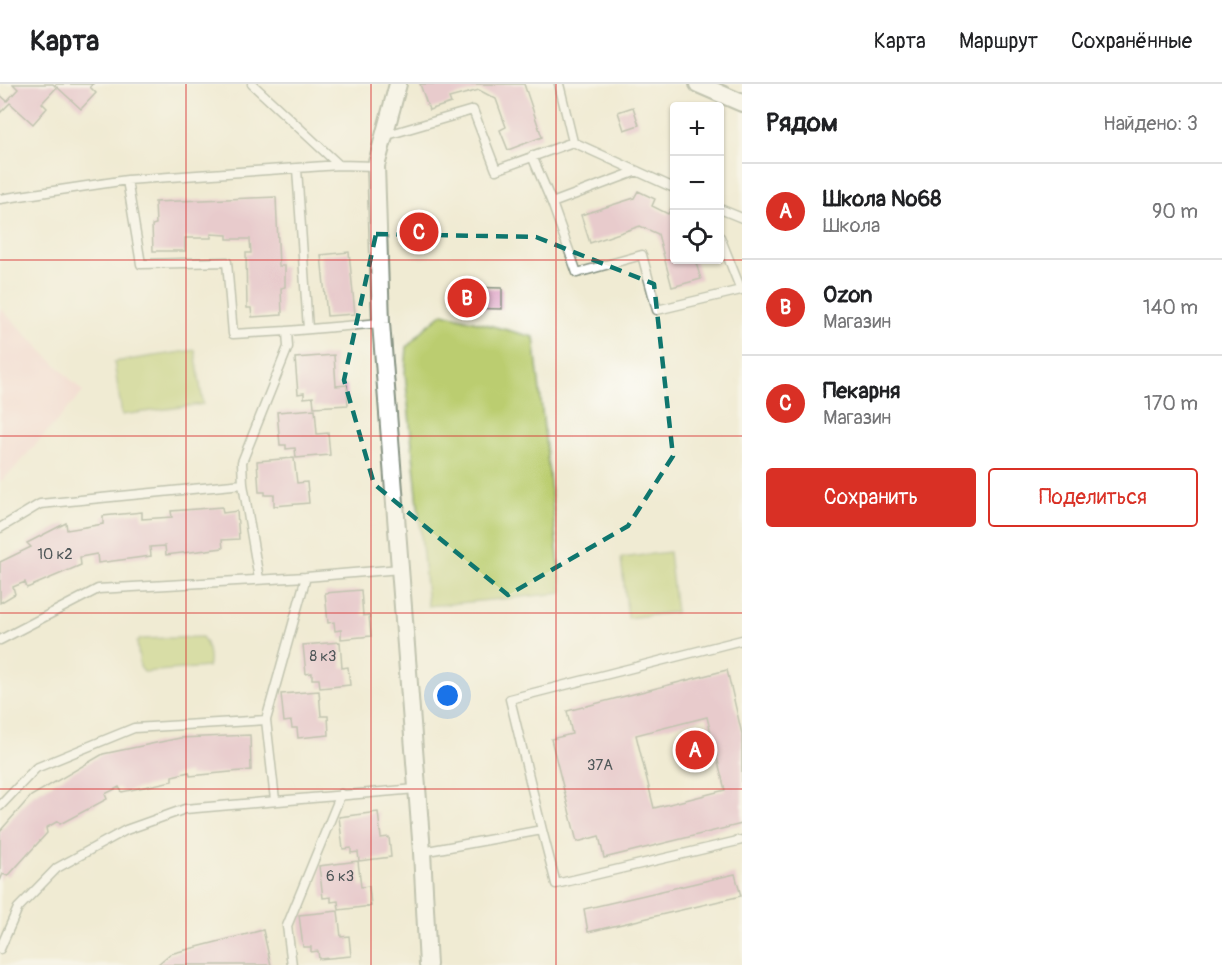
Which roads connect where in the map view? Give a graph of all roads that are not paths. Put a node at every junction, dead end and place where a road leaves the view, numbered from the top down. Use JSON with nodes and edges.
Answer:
{"nodes":[{"id":1,"x":252,"y":84,"type":"edge"},
{"id":2,"x":398,"y":84,"type":"edge"},
{"id":3,"x":559,"y":84,"type":"edge"},
{"id":4,"x":706,"y":86,"type":"edge"},
{"id":5,"x":742,"y":103,"type":"edge"},
{"id":6,"x":382,"y":136,"type":"junction"},
{"id":7,"x":573,"y":142,"type":"junction"},
{"id":8,"x":532,"y":156,"type":"junction"},
{"id":9,"x":339,"y":165,"type":"junction"},
{"id":10,"x":376,"y":165,"type":"junction"},
{"id":11,"x":297,"y":169,"type":"junction"},
{"id":12,"x":637,"y":171,"type":"junction"},
{"id":13,"x":127,"y":180,"type":"junction"},
{"id":14,"x":670,"y":186,"type":"edge"},
{"id":15,"x":0,"y":199,"type":"edge"},
{"id":16,"x":552,"y":203,"type":"junction"},
{"id":17,"x":722,"y":210,"type":"edge"},
{"id":18,"x":742,"y":218,"type":"edge"},
{"id":19,"x":724,"y":247,"type":"edge"},
{"id":20,"x":741,"y":291,"type":"edge"},
{"id":21,"x":381,"y":323,"type":"junction"},
{"id":22,"x":308,"y":329,"type":"junction"},
{"id":23,"x":287,"y":331,"type":"junction"},
{"id":24,"x":243,"y":484,"type":"junction"},
{"id":25,"x":0,"y":528,"type":"edge"},
{"id":26,"x":401,"y":568,"type":"junction"},
{"id":27,"x":306,"y":577,"type":"junction"},
{"id":28,"x":259,"y":579,"type":"junction"},
{"id":29,"x":0,"y":640,"type":"edge"},
{"id":30,"x":742,"y":640,"type":"edge"},
{"id":31,"x":266,"y":720,"type":"junction"},
{"id":32,"x":416,"y":789,"type":"junction"},
{"id":33,"x":341,"y":794,"type":"junction"},
{"id":34,"x":274,"y":800,"type":"junction"},
{"id":35,"x":0,"y":806,"type":"edge"},
{"id":36,"x":542,"y":830,"type":"junction"},
{"id":37,"x":742,"y":840,"type":"edge"},
{"id":38,"x":422,"y":852,"type":"junction"},
{"id":39,"x":0,"y":949,"type":"edge"},
{"id":40,"x":292,"y":965,"type":"edge"},
{"id":41,"x":428,"y":965,"type":"edge"}],
"edges":[{"from":1,"to":9,"type":"lane"},
{"from":2,"to":6,"type":"street"},
{"from":3,"to":7,"type":"lane"},
{"from":4,"to":5,"type":"street"},
{"from":6,"to":8,"type":"lane"},
{"from":6,"to":10,"type":"street"},
{"from":7,"to":8,"type":"lane"},
{"from":7,"to":12,"type":"lane"},
{"from":8,"to":16,"type":"lane"},
{"from":9,"to":10,"type":"lane"},
{"from":9,"to":11,"type":"lane"},
{"from":10,"to":21,"type":"street"},
{"from":11,"to":13,"type":"lane"},
{"from":11,"to":22,"type":"lane"},
{"from":12,"to":14,"type":"lane"},
{"from":12,"to":16,"type":"lane"},
{"from":13,"to":15,"type":"lane"},
{"from":13,"to":23,"type":"lane"},
{"from":16,"to":20,"type":"lane"},
{"from":17,"to":18,"type":"lane"},
{"from":19,"to":20,"type":"lane"},
{"from":21,"to":22,"type":"lane"},
{"from":21,"to":26,"type":"street"},
{"from":22,"to":23,"type":"lane"},
{"from":23,"to":24,"type":"lane"},
{"from":24,"to":25,"type":"lane"},
{"from":24,"to":28,"type":"lane"},
{"from":26,"to":27,"type":"lane"},
{"from":26,"to":32,"type":"street"},
{"from":27,"to":28,"type":"lane"},
{"from":27,"to":31,"type":"lane"},
{"from":28,"to":29,"type":"lane"},
{"from":30,"to":36,"type":"lane"},
{"from":31,"to":34,"type":"lane"},
{"from":31,"to":35,"type":"lane"},
{"from":32,"to":33,"type":"lane"},
{"from":32,"to":38,"type":"street"},
{"from":33,"to":34,"type":"lane"},
{"from":33,"to":40,"type":"lane"},
{"from":34,"to":39,"type":"lane"},
{"from":36,"to":37,"type":"lane"},
{"from":36,"to":38,"type":"lane"},
{"from":38,"to":41,"type":"street"}]}
